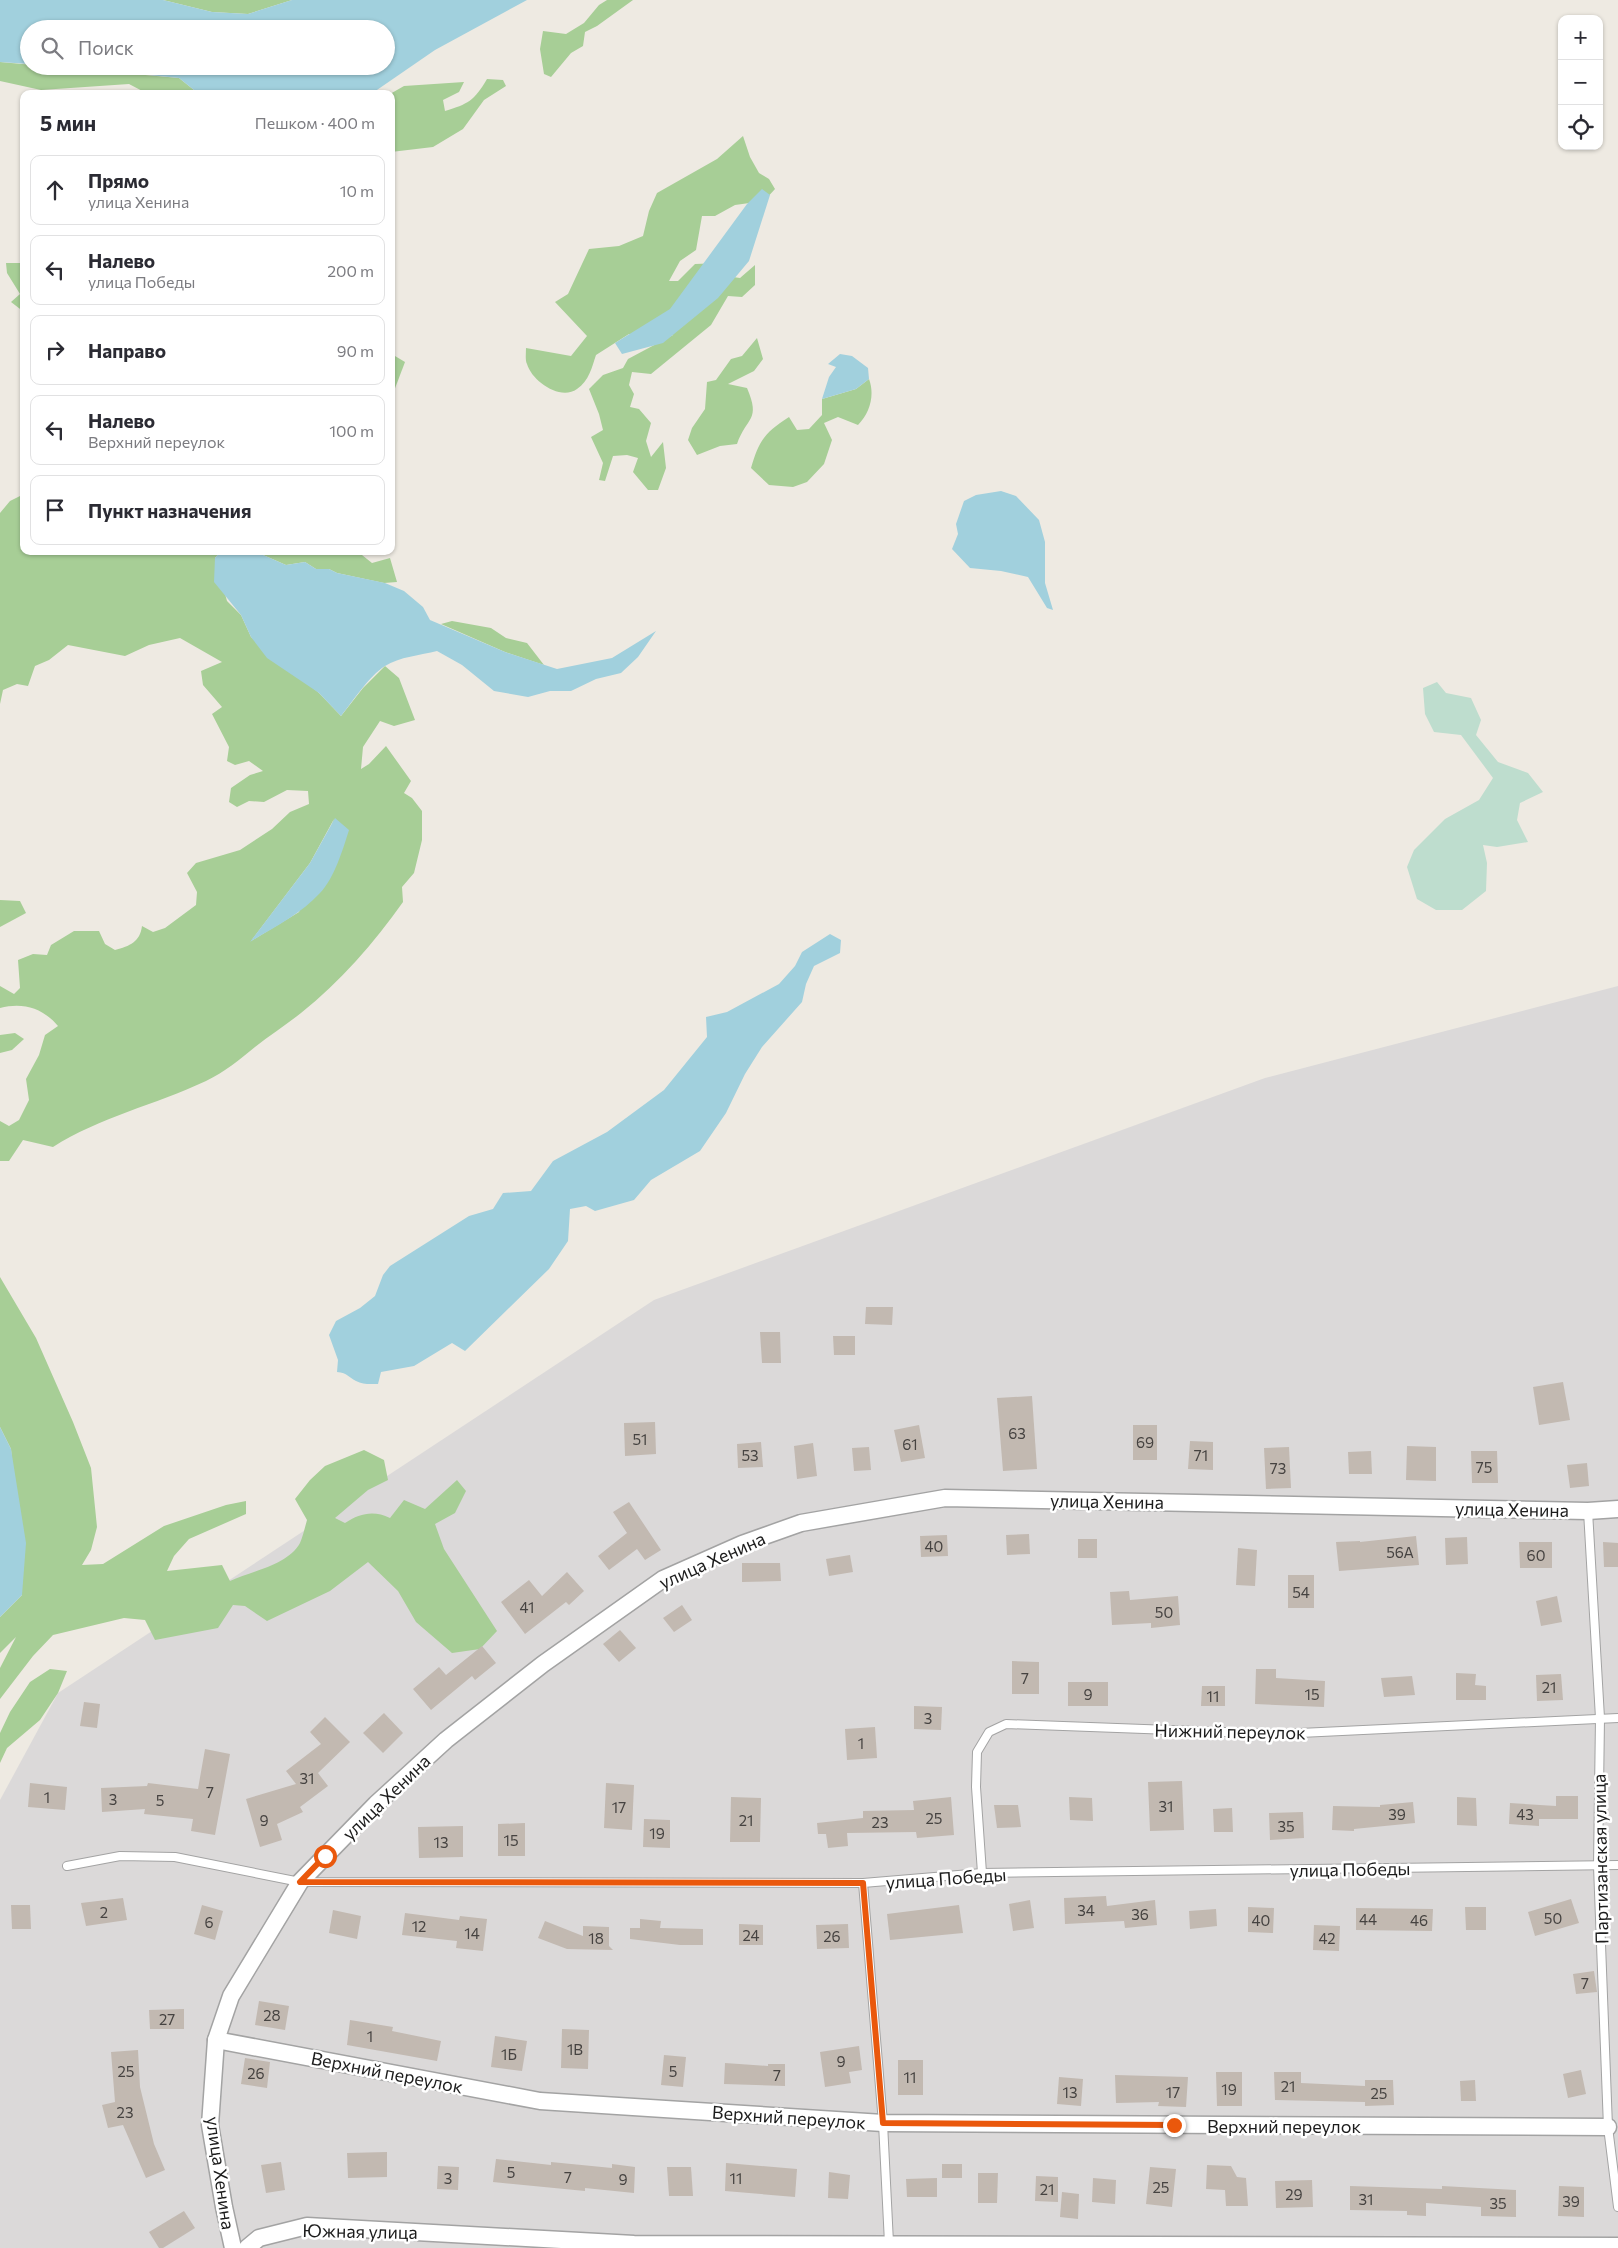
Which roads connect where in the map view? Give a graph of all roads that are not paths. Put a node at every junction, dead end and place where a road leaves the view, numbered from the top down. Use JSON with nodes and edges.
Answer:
{"nodes":[{"id":1,"x":1618,"y":1509,"type":"edge"},
{"id":2,"x":1588,"y":1511,"type":"junction"},
{"id":3,"x":1600,"y":1718,"type":"junction"},
{"id":4,"x":1618,"y":1718,"type":"edge"},
{"id":5,"x":1618,"y":1865,"type":"edge"},
{"id":6,"x":67,"y":1866,"type":"dead end"},
{"id":7,"x":1598,"y":1866,"type":"junction"},
{"id":8,"x":982,"y":1874,"type":"junction"},
{"id":9,"x":300,"y":1882,"type":"junction"},
{"id":10,"x":863,"y":1883,"type":"junction"},
{"id":11,"x":216,"y":2040,"type":"junction"},
{"id":12,"x":883,"y":2123,"type":"junction"},
{"id":13,"x":1608,"y":2127,"type":"junction"},
{"id":14,"x":1618,"y":2207,"type":"edge"},
{"id":15,"x":888,"y":2243,"type":"junction"},
{"id":16,"x":864,"y":2246,"type":"edge"},
{"id":17,"x":1618,"y":2246,"type":"edge"},
{"id":18,"x":233,"y":2248,"type":"edge"},
{"id":19,"x":247,"y":2248,"type":"edge"}],
"edges":[{"from":1,"to":2,"type":"street","name":"улица Хенина"},
{"from":2,"to":3,"type":"lane","name":"Партизанская улица"},
{"from":2,"to":9,"type":"street","name":"улица Хенина"},
{"from":3,"to":4,"type":"lane","name":"Нижний переулок"},
{"from":3,"to":7,"type":"lane","name":"Партизанская улица"},
{"from":3,"to":8,"type":"lane","name":"Нижний переулок"},
{"from":5,"to":7,"type":"lane","name":"улица Победы"},
{"from":6,"to":9,"type":"lane","name":"улица Победы"},
{"from":7,"to":8,"type":"lane","name":"улица Победы"},
{"from":7,"to":13,"type":"lane","name":"Партизанская улица"},
{"from":8,"to":10,"type":"lane","name":"улица Победы"},
{"from":9,"to":10,"type":"lane","name":"улица Победы"},
{"from":9,"to":11,"type":"street","name":"улица Хенина"},
{"from":10,"to":12,"type":"lane"},
{"from":11,"to":12,"type":"street","name":"Верхний переулок"},
{"from":11,"to":18,"type":"street","name":"улица Хенина"},
{"from":12,"to":13,"type":"street","name":"Верхний переулок"},
{"from":12,"to":15,"type":"lane"},
{"from":13,"to":14,"type":"lane","name":"Партизанская улица"},
{"from":15,"to":16,"type":"street","name":"Южная улица"},
{"from":15,"to":17,"type":"street","name":"Южная улица"},
{"from":16,"to":19,"type":"street","name":"Южная улица"}]}
